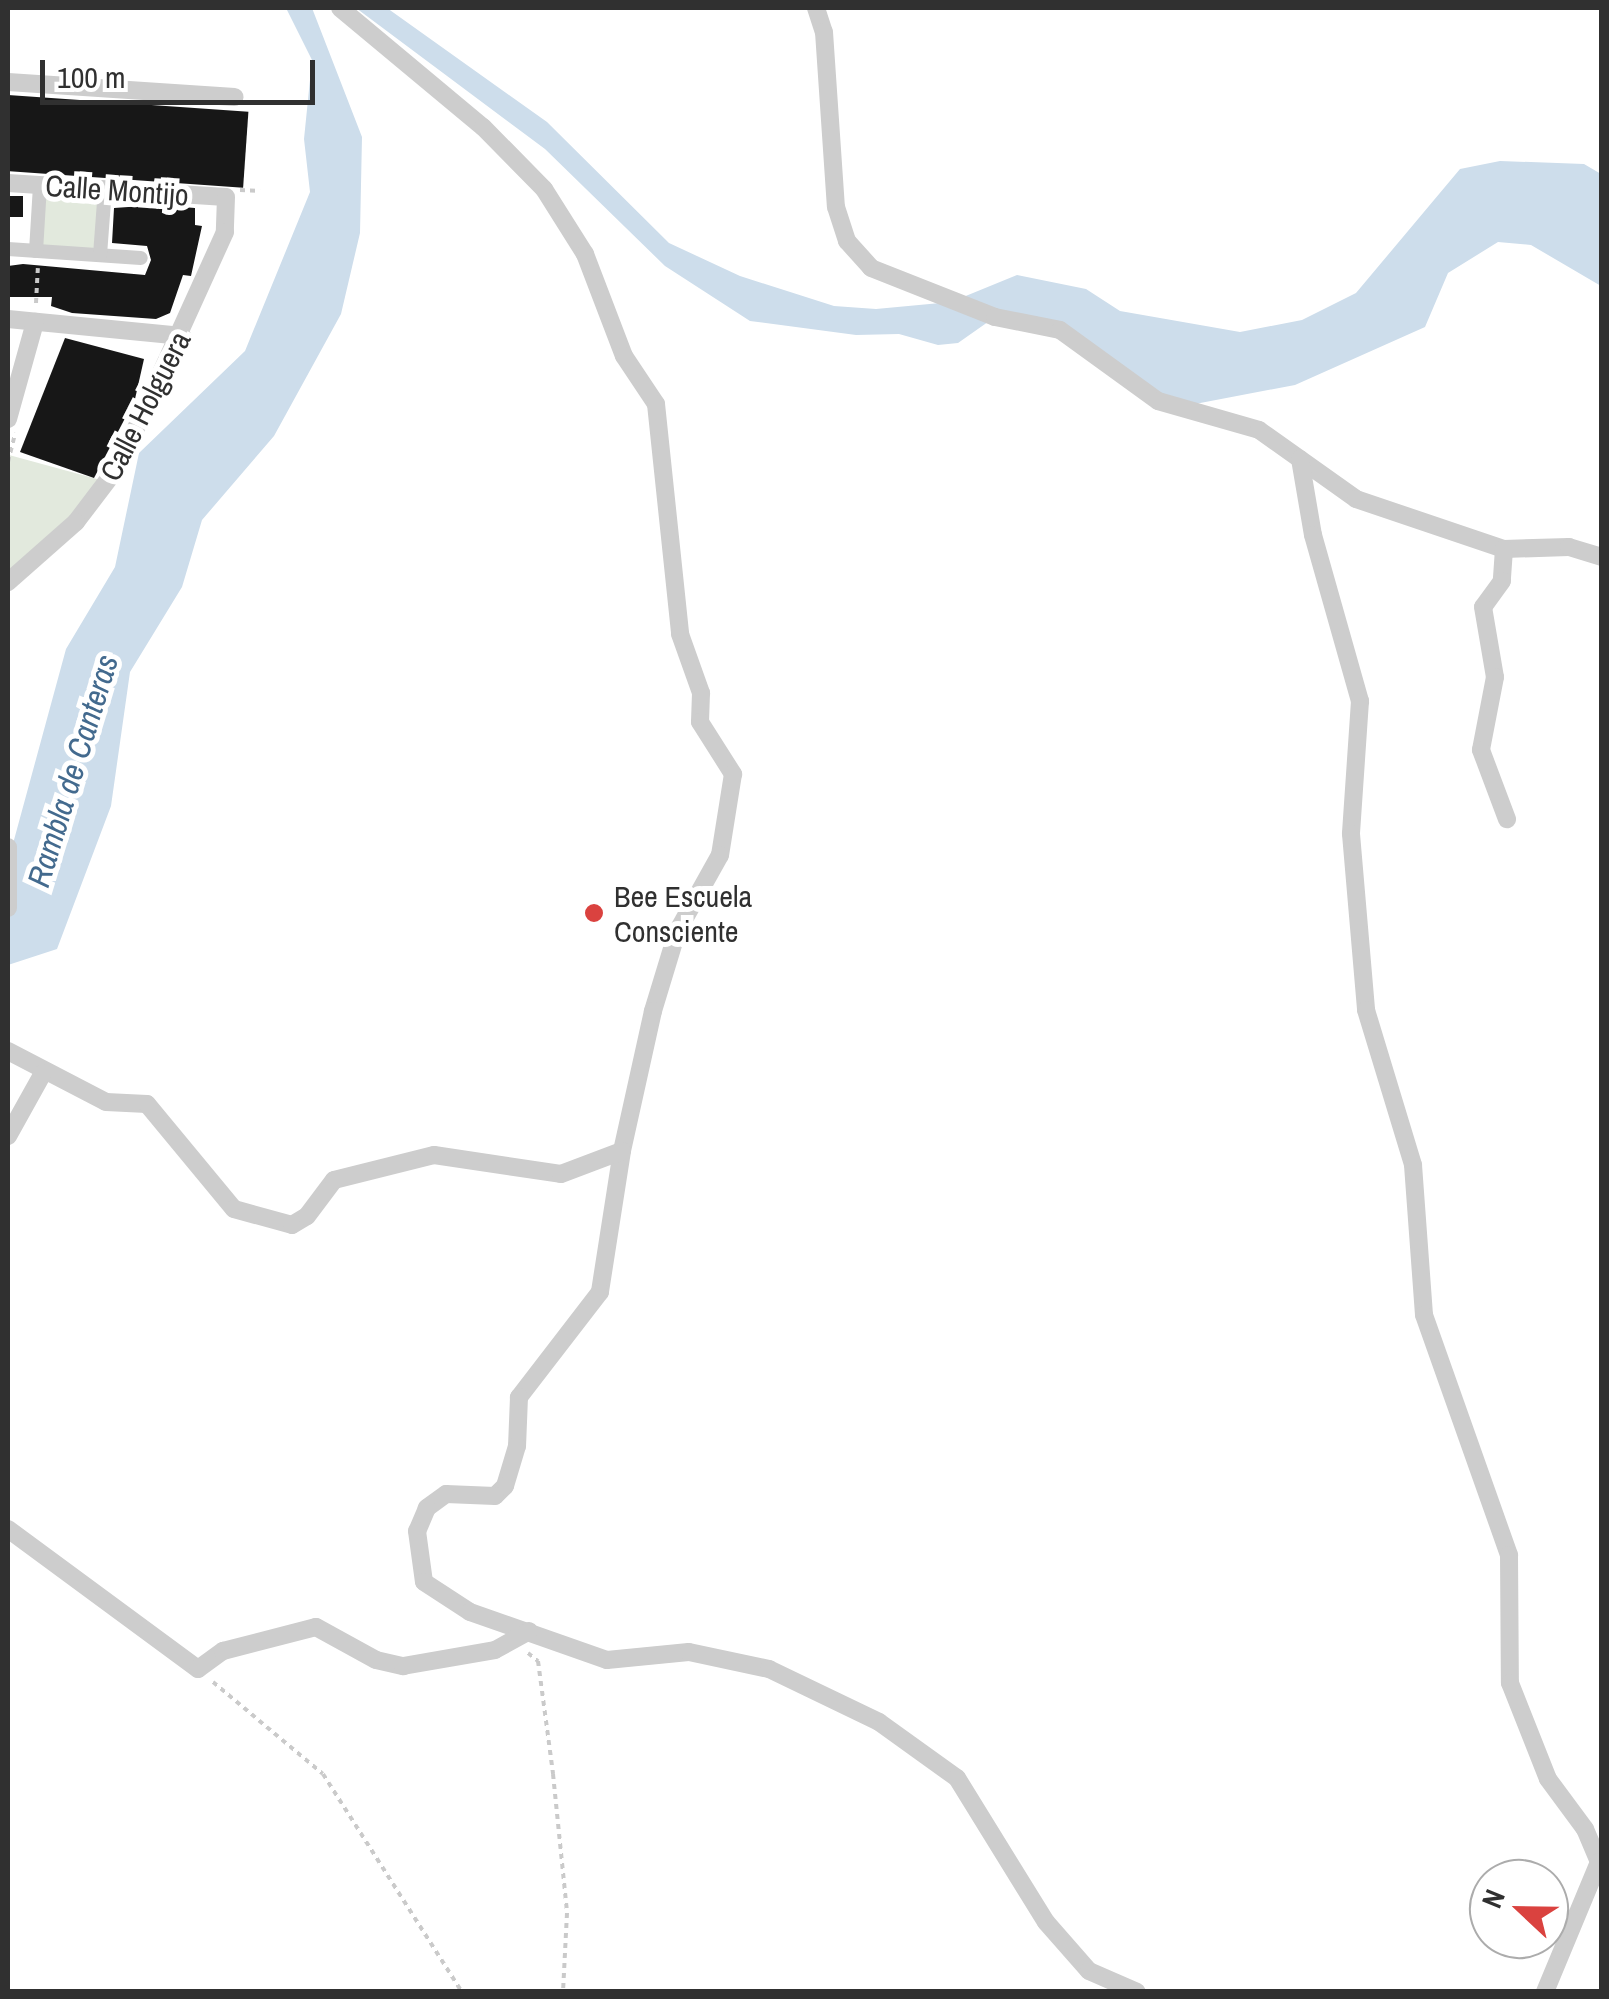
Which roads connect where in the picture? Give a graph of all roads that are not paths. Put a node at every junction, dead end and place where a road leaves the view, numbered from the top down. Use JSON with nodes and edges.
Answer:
{"nodes":[{"id":1,"x":340,"y":8,"type":"edge"},
{"id":2,"x":816,"y":8,"type":"edge"},
{"id":3,"x":8,"y":82,"type":"edge"},
{"id":4,"x":235,"y":97,"type":"dead end"},
{"id":5,"x":8,"y":183,"type":"edge"},
{"id":6,"x":40,"y":185,"type":"junction"},
{"id":7,"x":104,"y":189,"type":"junction"},
{"id":8,"x":226,"y":197,"type":"joint"},
{"id":9,"x":8,"y":248,"type":"edge"},
{"id":10,"x":38,"y":251,"type":"junction"},
{"id":11,"x":100,"y":255,"type":"junction"},
{"id":12,"x":141,"y":258,"type":"dead end"},
{"id":13,"x":35,"y":317,"type":"junction"},
{"id":14,"x":8,"y":319,"type":"edge"},
{"id":15,"x":182,"y":336,"type":"junction"},
{"id":16,"x":8,"y":420,"type":"edge"},
{"id":17,"x":1300,"y":459,"type":"junction"},
{"id":18,"x":1504,"y":548,"type":"junction"},
{"id":19,"x":1602,"y":557,"type":"edge"},
{"id":20,"x":8,"y":582,"type":"edge"},
{"id":21,"x":1507,"y":820,"type":"dead end"},
{"id":22,"x":8,"y":847,"type":"edge"},
{"id":23,"x":8,"y":906,"type":"edge"},
{"id":24,"x":8,"y":1051,"type":"edge"},
{"id":25,"x":43,"y":1073,"type":"junction"},
{"id":26,"x":8,"y":1136,"type":"edge"},
{"id":27,"x":622,"y":1150,"type":"junction"},
{"id":28,"x":8,"y":1529,"type":"edge"},
{"id":29,"x":521,"y":1636,"type":"junction"},
{"id":30,"x":1138,"y":1992,"type":"edge"},
{"id":31,"x":1545,"y":1992,"type":"edge"}],
"edges":[{"from":1,"to":27,"type":"street"},
{"from":2,"to":17,"type":"street"},
{"from":3,"to":4,"type":"street"},
{"from":5,"to":6,"type":"street","name":"Calle Montijo"},
{"from":6,"to":7,"type":"street","name":"Calle Montijo"},
{"from":6,"to":10,"type":"street"},
{"from":7,"to":8,"type":"street","name":"Calle Montijo"},
{"from":7,"to":11,"type":"street"},
{"from":8,"to":15,"type":"street","name":"Calle Holguera"},
{"from":9,"to":10,"type":"street"},
{"from":10,"to":11,"type":"street"},
{"from":11,"to":12,"type":"street"},
{"from":13,"to":14,"type":"street"},
{"from":13,"to":15,"type":"street"},
{"from":13,"to":16,"type":"street"},
{"from":15,"to":20,"type":"street","name":"Calle Holguera"},
{"from":17,"to":18,"type":"street"},
{"from":17,"to":31,"type":"street"},
{"from":18,"to":19,"type":"street"},
{"from":18,"to":21,"type":"street"},
{"from":22,"to":23,"type":"street"},
{"from":24,"to":25,"type":"street"},
{"from":25,"to":26,"type":"street"},
{"from":25,"to":27,"type":"street"},
{"from":27,"to":29,"type":"street"},
{"from":28,"to":29,"type":"street"},
{"from":29,"to":30,"type":"street"}]}
